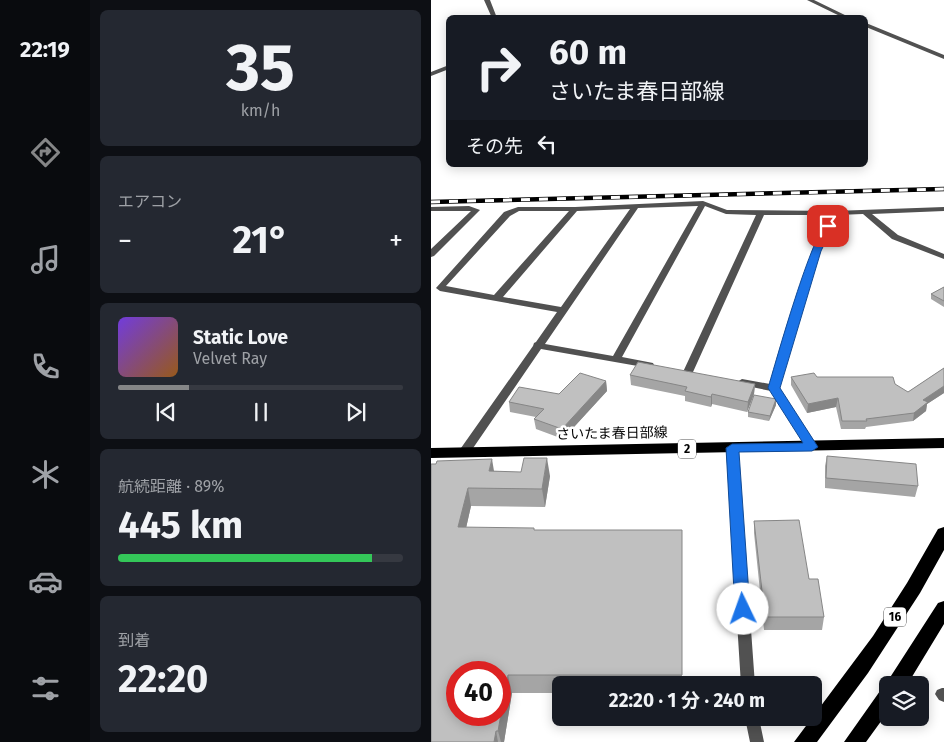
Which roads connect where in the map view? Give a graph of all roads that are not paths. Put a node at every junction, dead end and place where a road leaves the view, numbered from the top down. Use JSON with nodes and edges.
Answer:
{"nodes":[{"id":1,"x":487,"y":0,"type":"edge"},
{"id":2,"x":810,"y":0,"type":"edge"},
{"id":3,"x":494,"y":15,"type":"edge"},
{"id":4,"x":842,"y":15,"type":"edge"},
{"id":5,"x":868,"y":26,"type":"edge"},
{"id":6,"x":944,"y":57,"type":"edge"},
{"id":7,"x":446,"y":68,"type":"edge"},
{"id":8,"x":431,"y":74,"type":"edge"},
{"id":9,"x":703,"y":203,"type":"junction"},
{"id":10,"x":637,"y":206,"type":"junction"},
{"id":11,"x":431,"y":209,"type":"edge"},
{"id":12,"x":575,"y":209,"type":"junction"},
{"id":13,"x":944,"y":209,"type":"edge"},
{"id":14,"x":865,"y":212,"type":"junction"},
{"id":15,"x":761,"y":213,"type":"junction"},
{"id":16,"x":834,"y":213,"type":"junction"},
{"id":17,"x":431,"y":254,"type":"edge"},
{"id":18,"x":944,"y":257,"type":"edge"},
{"id":19,"x":496,"y":299,"type":"junction"},
{"id":20,"x":561,"y":310,"type":"junction"},
{"id":21,"x":537,"y":345,"type":"junction"},
{"id":22,"x":616,"y":359,"type":"junction"},
{"id":23,"x":661,"y":368,"type":"edge"},
{"id":24,"x":689,"y":373,"type":"edge"},
{"id":25,"x":736,"y":381,"type":"edge"},
{"id":26,"x":774,"y":388,"type":"junction"},
{"id":27,"x":944,"y":443,"type":"edge"},
{"id":28,"x":812,"y":447,"type":"junction"},
{"id":29,"x":732,"y":448,"type":"junction"},
{"id":30,"x":465,"y":451,"type":"junction"},
{"id":31,"x":431,"y":453,"type":"edge"},
{"id":32,"x":944,"y":533,"type":"edge"},
{"id":33,"x":944,"y":608,"type":"edge"},
{"id":34,"x":747,"y":676,"type":"edge"},
{"id":35,"x":902,"y":676,"type":"edge"},
{"id":36,"x":879,"y":708,"type":"edge"},
{"id":37,"x":754,"y":726,"type":"edge"},
{"id":38,"x":757,"y":742,"type":"edge"},
{"id":39,"x":804,"y":742,"type":"edge"},
{"id":40,"x":854,"y":742,"type":"edge"}],
"edges":[{"from":1,"to":3,"type":"street"},
{"from":2,"to":4,"type":"street"},
{"from":5,"to":6,"type":"street"},
{"from":7,"to":8,"type":"street"},
{"from":9,"to":10,"type":"street"},
{"from":9,"to":15,"type":"street"},
{"from":9,"to":22,"type":"street"},
{"from":10,"to":12,"type":"street"},
{"from":10,"to":20,"type":"street"},
{"from":11,"to":17,"type":"street"},
{"from":12,"to":19,"type":"street"},
{"from":12,"to":19,"type":"street"},
{"from":13,"to":14,"type":"street"},
{"from":14,"to":16,"type":"street"},
{"from":14,"to":18,"type":"street"},
{"from":15,"to":16,"type":"street"},
{"from":15,"to":24,"type":"street"},
{"from":16,"to":26,"type":"street"},
{"from":19,"to":20,"type":"street"},
{"from":20,"to":21,"type":"street"},
{"from":21,"to":22,"type":"street"},
{"from":21,"to":30,"type":"street"},
{"from":22,"to":23,"type":"street"},
{"from":25,"to":26,"type":"street"},
{"from":26,"to":28,"type":"street"},
{"from":27,"to":28,"type":"main road","name":"さいたま春日部線","number":"2"},
{"from":28,"to":29,"type":"main road","name":"さいたま春日部線","number":"2"},
{"from":29,"to":30,"type":"main road","name":"さいたま春日部線","number":"2"},
{"from":29,"to":34,"type":"street"},
{"from":30,"to":31,"type":"main road","name":"さいたま春日部線","number":"2"},
{"from":32,"to":39,"type":"highway","number":"16"},
{"from":33,"to":35,"type":"highway"},
{"from":36,"to":40,"type":"highway"},
{"from":37,"to":38,"type":"street"}]}
